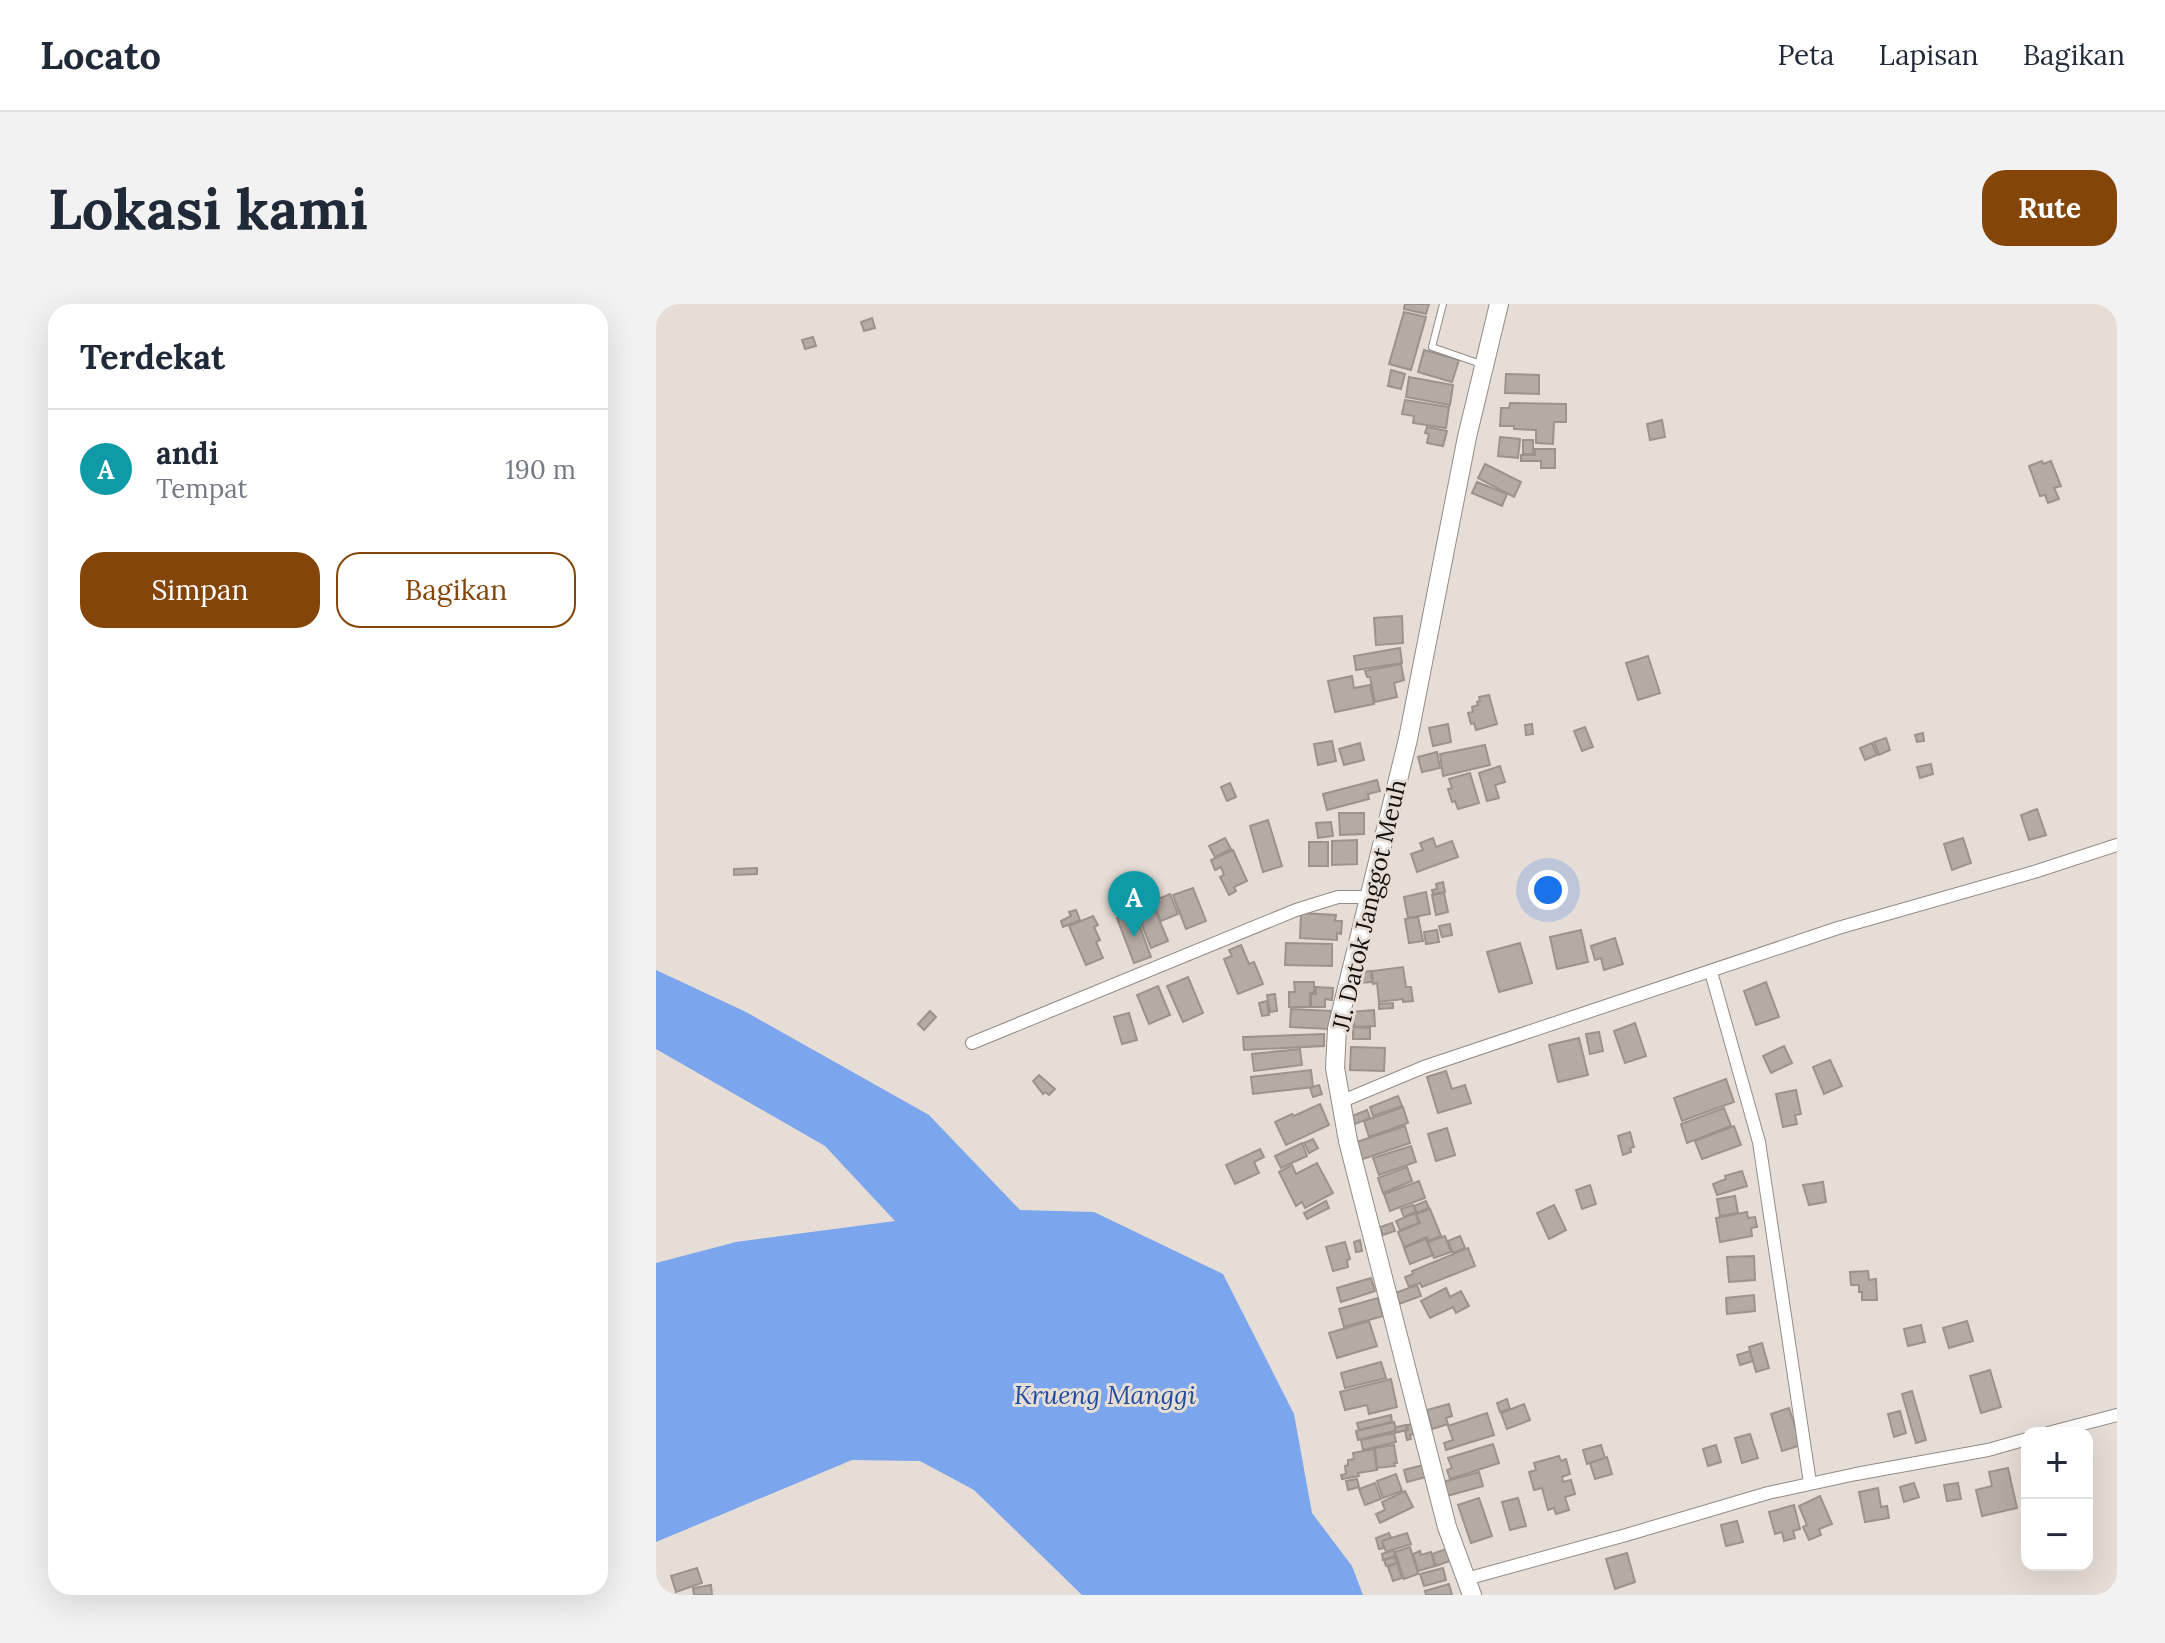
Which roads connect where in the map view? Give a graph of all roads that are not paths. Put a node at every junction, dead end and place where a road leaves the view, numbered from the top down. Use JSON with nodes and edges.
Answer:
{"nodes":[{"id":1,"x":1443,"y":304,"type":"edge"},
{"id":2,"x":1499,"y":304,"type":"edge"},
{"id":3,"x":1484,"y":365,"type":"junction"},
{"id":4,"x":2117,"y":845,"type":"edge"},
{"id":5,"x":1370,"y":897,"type":"junction"},
{"id":6,"x":1711,"y":972,"type":"junction"},
{"id":7,"x":972,"y":1043,"type":"dead end"},
{"id":8,"x":1340,"y":1102,"type":"junction"},
{"id":9,"x":2117,"y":1415,"type":"edge"},
{"id":10,"x":2071,"y":1427,"type":"edge"},
{"id":11,"x":2021,"y":1441,"type":"edge"},
{"id":12,"x":1810,"y":1483,"type":"junction"},
{"id":13,"x":1469,"y":1587,"type":"edge"}],
"edges":[{"from":1,"to":3,"type":"lane"},
{"from":2,"to":3,"type":"street","name":"JI. Datok Janggot Meuh"},
{"from":3,"to":5,"type":"street","name":"JI. Datok Janggot Meuh"},
{"from":4,"to":6,"type":"street"},
{"from":5,"to":7,"type":"street"},
{"from":5,"to":8,"type":"street","name":"JI. Datok Janggot Meuh"},
{"from":6,"to":8,"type":"street"},
{"from":6,"to":12,"type":"street"},
{"from":8,"to":13,"type":"street","name":"JI. Datok Janggot Meuh"},
{"from":9,"to":10,"type":"street"},
{"from":11,"to":12,"type":"street"},
{"from":12,"to":13,"type":"street"}]}
